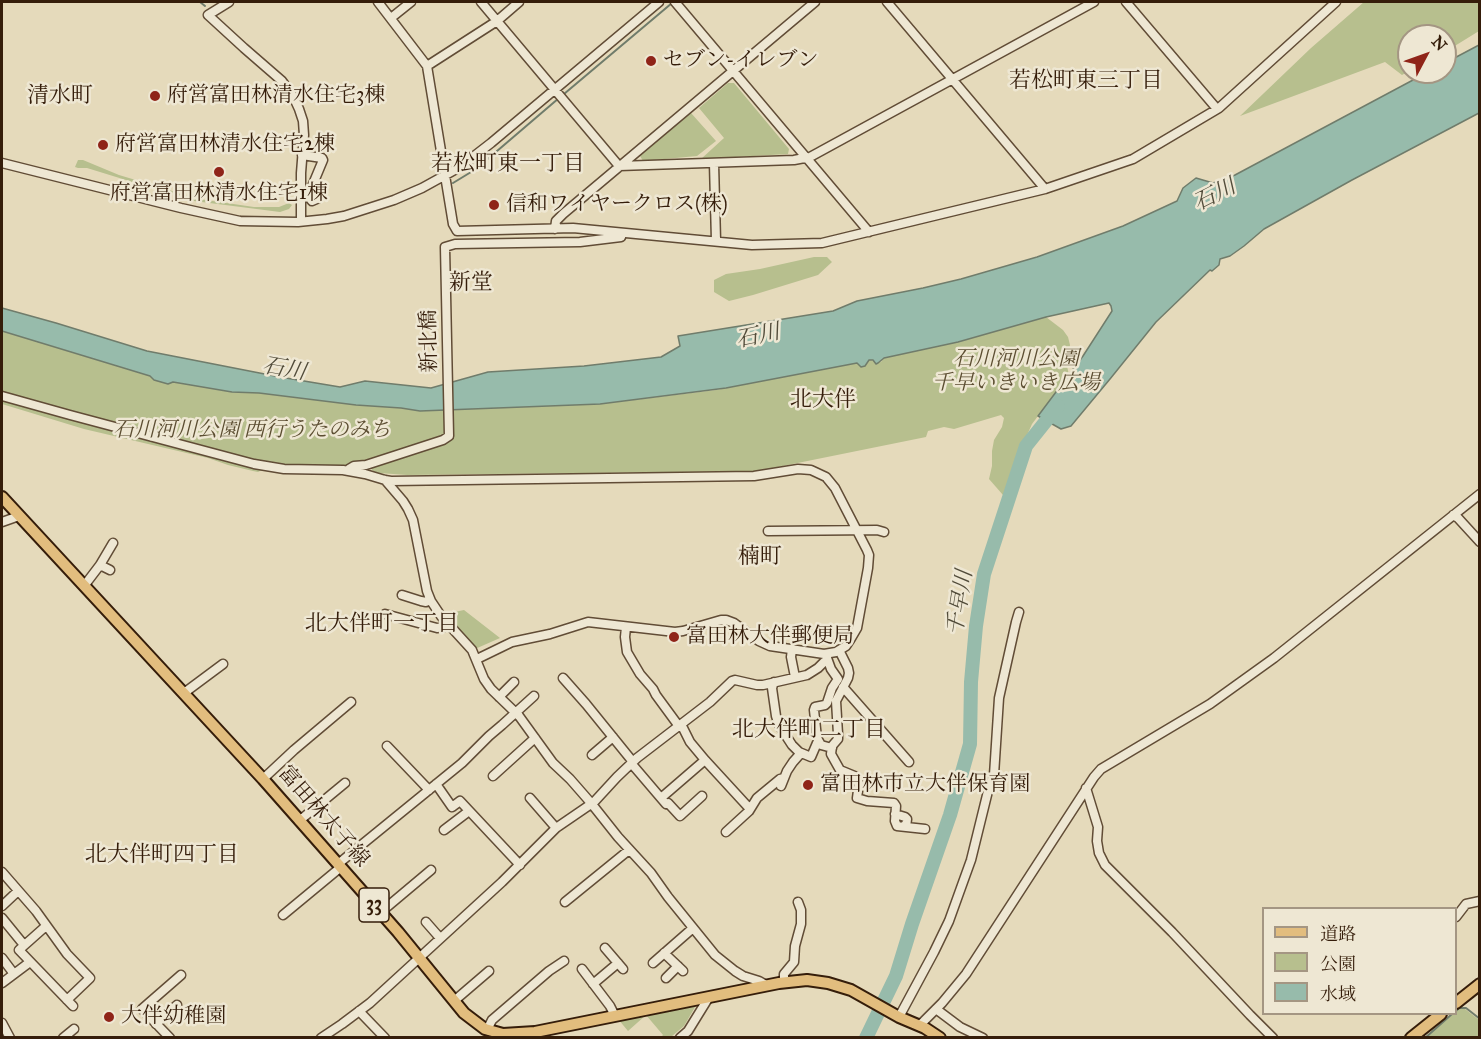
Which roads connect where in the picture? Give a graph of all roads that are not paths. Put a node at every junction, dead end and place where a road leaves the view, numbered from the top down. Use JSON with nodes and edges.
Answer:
{"nodes":[{"id":1,"x":229,"y":2,"type":"edge"},
{"id":2,"x":378,"y":2,"type":"edge"},
{"id":3,"x":411,"y":2,"type":"edge"},
{"id":4,"x":481,"y":2,"type":"edge"},
{"id":5,"x":519,"y":2,"type":"edge"},
{"id":6,"x":659,"y":2,"type":"edge"},
{"id":7,"x":675,"y":2,"type":"edge"},
{"id":8,"x":815,"y":2,"type":"edge"},
{"id":9,"x":887,"y":2,"type":"edge"},
{"id":10,"x":1094,"y":2,"type":"edge"},
{"id":11,"x":1126,"y":2,"type":"edge"},
{"id":12,"x":1336,"y":2,"type":"edge"},
{"id":13,"x":391,"y":18,"type":"junction"},
{"id":14,"x":497,"y":21,"type":"junction"},
{"id":15,"x":427,"y":66,"type":"junction"},
{"id":16,"x":733,"y":71,"type":"junction"},
{"id":17,"x":953,"y":80,"type":"junction"},
{"id":18,"x":555,"y":89,"type":"junction"},
{"id":19,"x":1217,"y":109,"type":"junction"},
{"id":20,"x":302,"y":155,"type":"junction"},
{"id":21,"x":806,"y":158,"type":"junction"},
{"id":22,"x":2,"y":163,"type":"edge"},
{"id":23,"x":714,"y":163,"type":"junction"},
{"id":24,"x":620,"y":166,"type":"junction"},
{"id":25,"x":445,"y":176,"type":"junction"},
{"id":26,"x":1045,"y":189,"type":"junction"},
{"id":27,"x":318,"y":198,"type":"dead end"},
{"id":28,"x":301,"y":221,"type":"junction"},
{"id":29,"x":555,"y":229,"type":"junction"},
{"id":30,"x":622,"y":232,"type":"junction"},
{"id":31,"x":869,"y":232,"type":"junction"},
{"id":32,"x":716,"y":242,"type":"junction"},
{"id":33,"x":2,"y":396,"type":"edge"},
{"id":34,"x":348,"y":470,"type":"junction"},
{"id":35,"x":385,"y":480,"type":"junction"},
{"id":36,"x":1479,"y":494,"type":"edge"},
{"id":37,"x":2,"y":497,"type":"edge"},
{"id":38,"x":1453,"y":514,"type":"junction"},
{"id":39,"x":19,"y":516,"type":"junction"},
{"id":40,"x":2,"y":522,"type":"edge"},
{"id":41,"x":857,"y":530,"type":"junction"},
{"id":42,"x":768,"y":531,"type":"dead end"},
{"id":43,"x":884,"y":532,"type":"dead end"},
{"id":44,"x":1479,"y":542,"type":"edge"},
{"id":45,"x":113,"y":543,"type":"dead end"},
{"id":46,"x":100,"y":565,"type":"junction"},
{"id":47,"x":110,"y":570,"type":"dead end"},
{"id":48,"x":84,"y":586,"type":"junction"},
{"id":49,"x":402,"y":595,"type":"dead end"},
{"id":50,"x":430,"y":600,"type":"junction"},
{"id":51,"x":1019,"y":612,"type":"dead end"},
{"id":52,"x":385,"y":614,"type":"dead end"},
{"id":53,"x":447,"y":624,"type":"junction"},
{"id":54,"x":626,"y":627,"type":"junction"},
{"id":55,"x":792,"y":649,"type":"junction"},
{"id":56,"x":839,"y":650,"type":"junction"},
{"id":57,"x":477,"y":658,"type":"junction"},
{"id":58,"x":827,"y":658,"type":"junction"},
{"id":59,"x":223,"y":664,"type":"dead end"},
{"id":60,"x":795,"y":677,"type":"junction"},
{"id":61,"x":563,"y":678,"type":"dead end"},
{"id":62,"x":514,"y":682,"type":"dead end"},
{"id":63,"x":774,"y":682,"type":"junction"},
{"id":64,"x":843,"y":687,"type":"junction"},
{"id":65,"x":184,"y":693,"type":"junction"},
{"id":66,"x":534,"y":696,"type":"dead end"},
{"id":67,"x":499,"y":697,"type":"junction"},
{"id":68,"x":351,"y":702,"type":"dead end"},
{"id":69,"x":516,"y":713,"type":"junction"},
{"id":70,"x":680,"y":724,"type":"junction"},
{"id":71,"x":613,"y":737,"type":"junction"},
{"id":72,"x":535,"y":738,"type":"junction"},
{"id":73,"x":819,"y":742,"type":"junction"},
{"id":74,"x":387,"y":746,"type":"dead end"},
{"id":75,"x":832,"y":748,"type":"junction"},
{"id":76,"x":801,"y":753,"type":"junction"},
{"id":77,"x":592,"y":755,"type":"dead end"},
{"id":78,"x":705,"y":760,"type":"junction"},
{"id":79,"x":909,"y":762,"type":"dead end"},
{"id":80,"x":632,"y":763,"type":"junction"},
{"id":81,"x":494,"y":776,"type":"dead end"},
{"id":82,"x":263,"y":779,"type":"junction"},
{"id":83,"x":345,"y":783,"type":"dead end"},
{"id":84,"x":432,"y":787,"type":"junction"},
{"id":85,"x":1086,"y":788,"type":"junction"},
{"id":86,"x":702,"y":796,"type":"dead end"},
{"id":87,"x":530,"y":798,"type":"dead end"},
{"id":88,"x":661,"y":798,"type":"junction"},
{"id":89,"x":591,"y":803,"type":"junction"},
{"id":90,"x":750,"y":809,"type":"junction"},
{"id":91,"x":469,"y":811,"type":"junction"},
{"id":92,"x":299,"y":821,"type":"junction"},
{"id":93,"x":556,"y":828,"type":"junction"},
{"id":94,"x":925,"y":829,"type":"dead end"},
{"id":95,"x":444,"y":830,"type":"dead end"},
{"id":96,"x":726,"y":832,"type":"dead end"},
{"id":97,"x":629,"y":849,"type":"junction"},
{"id":98,"x":520,"y":865,"type":"junction"},
{"id":99,"x":339,"y":866,"type":"junction"},
{"id":100,"x":431,"y":870,"type":"dead end"},
{"id":101,"x":2,"y":872,"type":"edge"},
{"id":102,"x":18,"y":891,"type":"junction"},
{"id":103,"x":1479,"y":900,"type":"edge"},
{"id":104,"x":565,"y":902,"type":"dead end"},
{"id":105,"x":798,"y":902,"type":"dead end"},
{"id":106,"x":2,"y":906,"type":"edge"},
{"id":107,"x":381,"y":912,"type":"junction"},
{"id":108,"x":283,"y":915,"type":"dead end"},
{"id":109,"x":1457,"y":915,"type":"edge"},
{"id":110,"x":2,"y":918,"type":"edge"},
{"id":111,"x":426,"y":921,"type":"dead end"},
{"id":112,"x":46,"y":926,"type":"junction"},
{"id":113,"x":693,"y":928,"type":"junction"},
{"id":114,"x":440,"y":938,"type":"junction"},
{"id":115,"x":24,"y":945,"type":"junction"},
{"id":116,"x":605,"y":948,"type":"dead end"},
{"id":117,"x":664,"y":953,"type":"junction"},
{"id":118,"x":419,"y":957,"type":"junction"},
{"id":119,"x":2,"y":958,"type":"edge"},
{"id":120,"x":564,"y":961,"type":"dead end"},
{"id":121,"x":30,"y":962,"type":"junction"},
{"id":122,"x":653,"y":963,"type":"dead end"},
{"id":123,"x":582,"y":969,"type":"dead end"},
{"id":124,"x":489,"y":971,"type":"dead end"},
{"id":125,"x":14,"y":974,"type":"junction"},
{"id":126,"x":181,"y":975,"type":"dead end"},
{"id":127,"x":666,"y":978,"type":"dead end"},
{"id":128,"x":784,"y":982,"type":"junction"},
{"id":129,"x":2,"y":983,"type":"edge"},
{"id":130,"x":593,"y":984,"type":"junction"},
{"id":131,"x":1479,"y":984,"type":"edge"},
{"id":132,"x":766,"y":985,"type":"junction"},
{"id":133,"x":709,"y":997,"type":"junction"},
{"id":134,"x":1457,"y":1000,"type":"edge"},
{"id":135,"x":454,"y":1001,"type":"junction"},
{"id":136,"x":177,"y":1005,"type":"dead end"},
{"id":137,"x":936,"y":1009,"type":"junction"},
{"id":138,"x":359,"y":1011,"type":"junction"},
{"id":139,"x":1441,"y":1015,"type":"edge"},
{"id":140,"x":615,"y":1016,"type":"junction"},
{"id":141,"x":897,"y":1016,"type":"junction"},
{"id":142,"x":2,"y":1023,"type":"edge"},
{"id":143,"x":156,"y":1024,"type":"junction"},
{"id":144,"x":920,"y":1026,"type":"junction"},
{"id":145,"x":74,"y":1029,"type":"dead end"},
{"id":146,"x":488,"y":1030,"type":"junction"},
{"id":147,"x":10,"y":1038,"type":"edge"},
{"id":148,"x":63,"y":1038,"type":"edge"},
{"id":149,"x":170,"y":1038,"type":"edge"},
{"id":150,"x":321,"y":1038,"type":"edge"},
{"id":151,"x":386,"y":1038,"type":"edge"},
{"id":152,"x":680,"y":1038,"type":"edge"},
{"id":153,"x":940,"y":1038,"type":"edge"},
{"id":154,"x":983,"y":1038,"type":"edge"},
{"id":155,"x":1273,"y":1038,"type":"edge"},
{"id":156,"x":1411,"y":1038,"type":"edge"}],
"edges":[{"from":1,"to":20,"type":"street"},
{"from":2,"to":13,"type":"street"},
{"from":3,"to":13,"type":"street"},
{"from":4,"to":14,"type":"street"},
{"from":5,"to":14,"type":"street"},
{"from":6,"to":18,"type":"street"},
{"from":7,"to":16,"type":"street"},
{"from":8,"to":16,"type":"street"},
{"from":9,"to":17,"type":"street"},
{"from":10,"to":17,"type":"street"},
{"from":11,"to":19,"type":"street"},
{"from":12,"to":19,"type":"street"},
{"from":13,"to":15,"type":"street"},
{"from":14,"to":15,"type":"street"},
{"from":14,"to":18,"type":"street"},
{"from":15,"to":25,"type":"street"},
{"from":16,"to":21,"type":"street"},
{"from":16,"to":24,"type":"street"},
{"from":17,"to":21,"type":"street"},
{"from":17,"to":26,"type":"street"},
{"from":18,"to":24,"type":"street"},
{"from":18,"to":25,"type":"street"},
{"from":19,"to":26,"type":"street"},
{"from":20,"to":27,"type":"street"},
{"from":20,"to":28,"type":"street"},
{"from":21,"to":23,"type":"street"},
{"from":21,"to":31,"type":"street"},
{"from":22,"to":28,"type":"street"},
{"from":23,"to":24,"type":"street"},
{"from":23,"to":32,"type":"street"},
{"from":24,"to":29,"type":"street"},
{"from":25,"to":28,"type":"street"},
{"from":25,"to":29,"type":"street"},
{"from":26,"to":31,"type":"street"},
{"from":29,"to":30,"type":"street"},
{"from":30,"to":32,"type":"street"},
{"from":30,"to":34,"type":"street","name":"新北橋"},
{"from":31,"to":32,"type":"street"},
{"from":33,"to":34,"type":"street"},
{"from":34,"to":35,"type":"street"},
{"from":35,"to":41,"type":"street"},
{"from":35,"to":50,"type":"street"},
{"from":36,"to":38,"type":"street"},
{"from":37,"to":39,"type":"main road","name":"富田林太子線","number":"33"},
{"from":38,"to":44,"type":"street"},
{"from":38,"to":85,"type":"street"},
{"from":39,"to":40,"type":"street"},
{"from":39,"to":48,"type":"main road","name":"富田林太子線","number":"33"},
{"from":41,"to":42,"type":"street"},
{"from":41,"to":43,"type":"street"},
{"from":41,"to":56,"type":"street"},
{"from":45,"to":46,"type":"street"},
{"from":46,"to":47,"type":"street"},
{"from":46,"to":48,"type":"street"},
{"from":48,"to":65,"type":"main road","name":"富田林太子線","number":"33"},
{"from":49,"to":50,"type":"street"},
{"from":50,"to":53,"type":"street"},
{"from":51,"to":141,"type":"street"},
{"from":52,"to":53,"type":"street"},
{"from":53,"to":57,"type":"street"},
{"from":54,"to":55,"type":"street"},
{"from":54,"to":57,"type":"street"},
{"from":54,"to":70,"type":"street"},
{"from":55,"to":58,"type":"street"},
{"from":55,"to":60,"type":"street"},
{"from":56,"to":58,"type":"street"},
{"from":56,"to":64,"type":"street"},
{"from":57,"to":67,"type":"street"},
{"from":58,"to":60,"type":"street"},
{"from":58,"to":73,"type":"street"},
{"from":59,"to":65,"type":"street"},
{"from":60,"to":63,"type":"street"},
{"from":61,"to":71,"type":"street"},
{"from":62,"to":67,"type":"street"},
{"from":63,"to":70,"type":"street"},
{"from":63,"to":76,"type":"street"},
{"from":64,"to":75,"type":"street"},
{"from":64,"to":79,"type":"street"},
{"from":65,"to":82,"type":"main road","name":"富田林太子線","number":"33"},
{"from":66,"to":69,"type":"street"},
{"from":67,"to":69,"type":"street"},
{"from":68,"to":82,"type":"street"},
{"from":69,"to":72,"type":"street"},
{"from":69,"to":84,"type":"street"},
{"from":70,"to":78,"type":"street"},
{"from":70,"to":80,"type":"street"},
{"from":71,"to":77,"type":"street"},
{"from":71,"to":80,"type":"street"},
{"from":72,"to":81,"type":"street"},
{"from":72,"to":89,"type":"street"},
{"from":73,"to":75,"type":"street"},
{"from":73,"to":76,"type":"street"},
{"from":74,"to":84,"type":"street"},
{"from":75,"to":94,"type":"street"},
{"from":76,"to":90,"type":"street"},
{"from":78,"to":88,"type":"street"},
{"from":78,"to":90,"type":"street"},
{"from":80,"to":88,"type":"street"},
{"from":80,"to":89,"type":"street"},
{"from":82,"to":92,"type":"main road","name":"富田林太子線","number":"33"},
{"from":83,"to":92,"type":"street"},
{"from":84,"to":91,"type":"street"},
{"from":84,"to":99,"type":"street"},
{"from":85,"to":137,"type":"street"},
{"from":85,"to":155,"type":"street"},
{"from":86,"to":88,"type":"street"},
{"from":87,"to":93,"type":"street"},
{"from":89,"to":93,"type":"street"},
{"from":89,"to":97,"type":"street"},
{"from":90,"to":96,"type":"street"},
{"from":91,"to":95,"type":"street"},
{"from":91,"to":98,"type":"street"},
{"from":92,"to":99,"type":"main road","name":"富田林太子線","number":"33"},
{"from":93,"to":98,"type":"street"},
{"from":97,"to":104,"type":"street"},
{"from":97,"to":113,"type":"street"},
{"from":98,"to":114,"type":"street"},
{"from":99,"to":107,"type":"main road","name":"富田林太子線","number":"33"},
{"from":99,"to":108,"type":"street"},
{"from":100,"to":107,"type":"street"},
{"from":101,"to":102,"type":"street"},
{"from":102,"to":106,"type":"street"},
{"from":102,"to":112,"type":"street"},
{"from":103,"to":109,"type":"street"},
{"from":105,"to":128,"type":"street"},
{"from":107,"to":118,"type":"main road","name":"富田林太子線","number":"33"},
{"from":110,"to":115,"type":"street"},
{"from":111,"to":114,"type":"street"},
{"from":112,"to":115,"type":"street"},
{"from":112,"to":121,"type":"street"},
{"from":113,"to":117,"type":"street"},
{"from":113,"to":132,"type":"street"},
{"from":114,"to":118,"type":"street"},
{"from":115,"to":121,"type":"street"},
{"from":116,"to":130,"type":"street"},
{"from":117,"to":122,"type":"street"},
{"from":117,"to":127,"type":"street"},
{"from":118,"to":135,"type":"main road","name":"富田林太子線","number":"33"},
{"from":118,"to":138,"type":"street"},
{"from":119,"to":125,"type":"street"},
{"from":120,"to":146,"type":"street"},
{"from":121,"to":125,"type":"street"},
{"from":123,"to":130,"type":"street"},
{"from":124,"to":135,"type":"street"},
{"from":125,"to":129,"type":"street"},
{"from":126,"to":143,"type":"street"},
{"from":128,"to":132,"type":"main road","name":"富田林太子線","number":"33"},
{"from":128,"to":141,"type":"main road","name":"富田林太子線","number":"33"},
{"from":130,"to":140,"type":"street"},
{"from":131,"to":134,"type":"main road"},
{"from":132,"to":133,"type":"main road","name":"富田林太子線","number":"33"},
{"from":133,"to":140,"type":"main road","name":"富田林太子線","number":"33"},
{"from":133,"to":152,"type":"street"},
{"from":135,"to":146,"type":"main road","name":"富田林太子線","number":"33"},
{"from":136,"to":143,"type":"street"},
{"from":137,"to":144,"type":"street"},
{"from":137,"to":154,"type":"street"},
{"from":138,"to":150,"type":"street"},
{"from":138,"to":151,"type":"street"},
{"from":139,"to":156,"type":"main road"},
{"from":140,"to":146,"type":"main road","name":"富田林太子線","number":"33"},
{"from":141,"to":144,"type":"main road","name":"富田林太子線","number":"33"},
{"from":142,"to":147,"type":"street"},
{"from":143,"to":149,"type":"street"},
{"from":144,"to":153,"type":"main road","name":"富田林太子線","number":"33"},
{"from":145,"to":148,"type":"street"}]}
